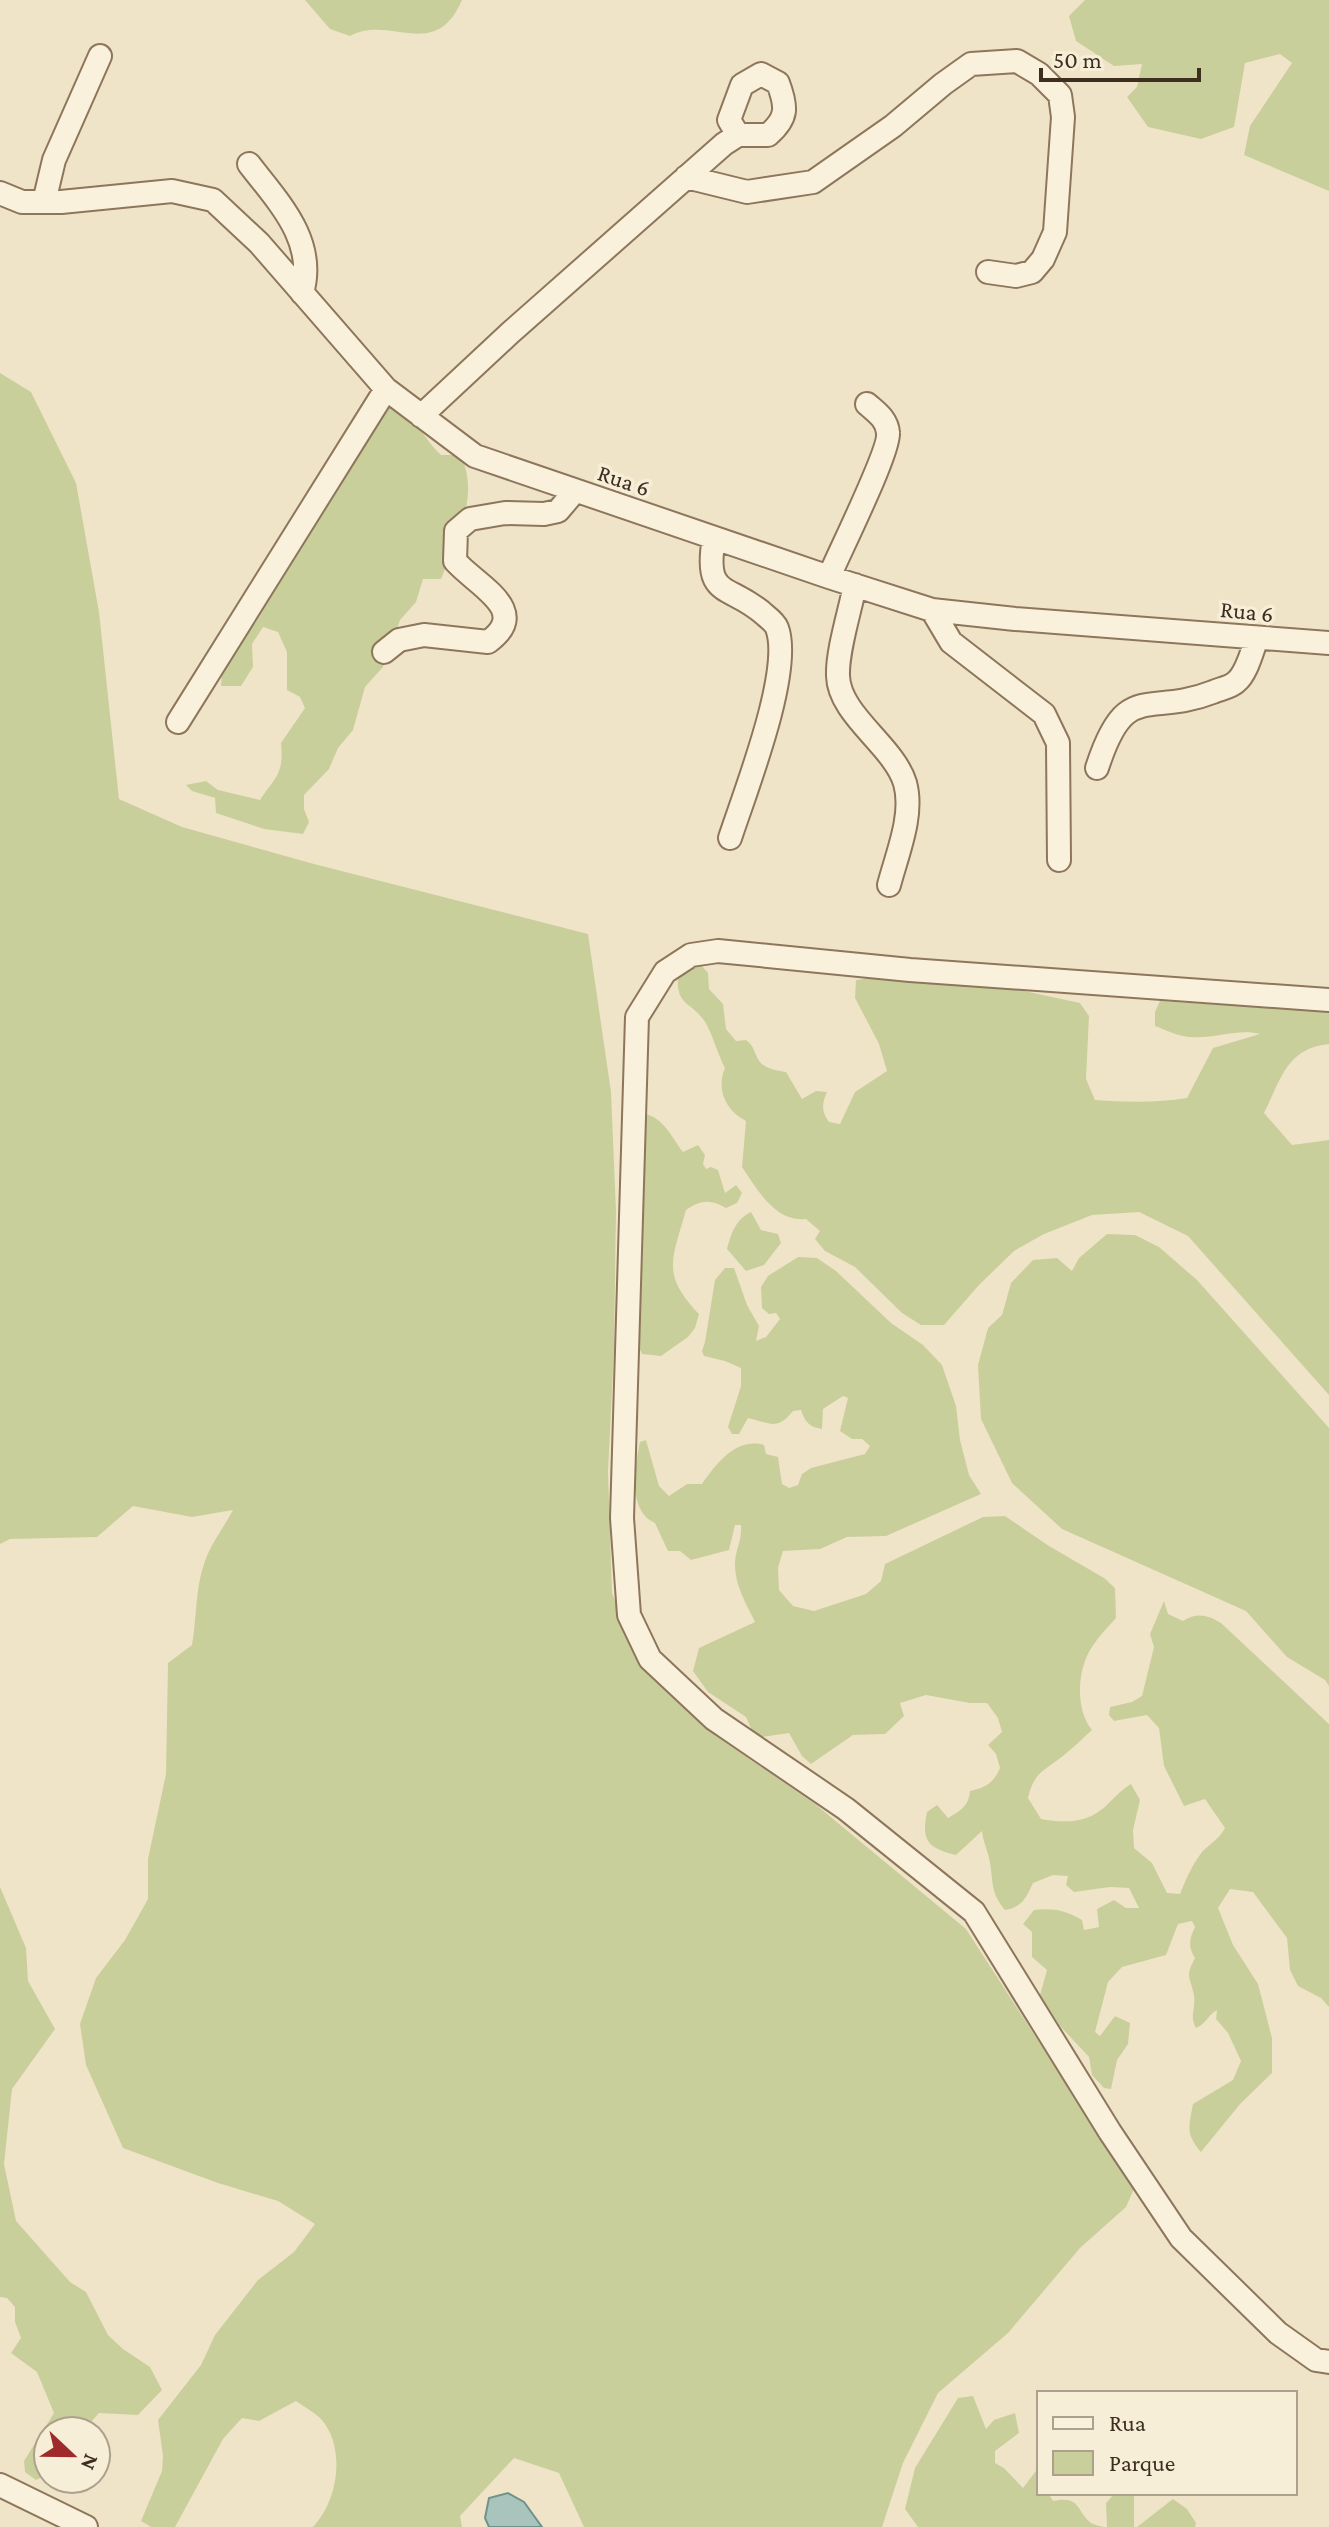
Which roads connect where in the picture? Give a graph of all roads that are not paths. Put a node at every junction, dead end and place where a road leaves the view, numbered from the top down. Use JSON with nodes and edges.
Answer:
{"nodes":[{"id":1,"x":100,"y":56,"type":"dead end"},
{"id":2,"x":738,"y":135,"type":"dead end"},
{"id":3,"x":249,"y":164,"type":"dead end"},
{"id":4,"x":686,"y":177,"type":"junction"},
{"id":5,"x":0,"y":193,"type":"edge"},
{"id":6,"x":44,"y":202,"type":"junction"},
{"id":7,"x":988,"y":272,"type":"dead end"},
{"id":8,"x":302,"y":293,"type":"junction"},
{"id":9,"x":386,"y":389,"type":"junction"},
{"id":10,"x":867,"y":404,"type":"dead end"},
{"id":11,"x":421,"y":416,"type":"junction"},
{"id":12,"x":575,"y":491,"type":"junction"},
{"id":13,"x":714,"y":538,"type":"junction"},
{"id":14,"x":829,"y":577,"type":"junction"},
{"id":15,"x":855,"y":585,"type":"junction"},
{"id":16,"x":932,"y":610,"type":"junction"},
{"id":17,"x":1257,"y":638,"type":"junction"},
{"id":18,"x":1329,"y":643,"type":"edge"},
{"id":19,"x":384,"y":652,"type":"dead end"},
{"id":20,"x":178,"y":722,"type":"dead end"},
{"id":21,"x":1097,"y":768,"type":"dead end"},
{"id":22,"x":730,"y":838,"type":"dead end"},
{"id":23,"x":1059,"y":860,"type":"dead end"},
{"id":24,"x":889,"y":885,"type":"dead end"},
{"id":25,"x":1329,"y":1000,"type":"edge"},
{"id":26,"x":1329,"y":2362,"type":"edge"},
{"id":27,"x":0,"y":2485,"type":"edge"},
{"id":28,"x":86,"y":2527,"type":"edge"}],
"edges":[{"from":1,"to":6,"type":"street"},
{"from":2,"to":4,"type":"street"},
{"from":3,"to":8,"type":"street"},
{"from":4,"to":7,"type":"street"},
{"from":4,"to":11,"type":"street"},
{"from":5,"to":6,"type":"street","name":"Rua 6"},
{"from":6,"to":8,"type":"street","name":"Rua 6"},
{"from":8,"to":9,"type":"street","name":"Rua 6"},
{"from":9,"to":11,"type":"street","name":"Rua 6"},
{"from":9,"to":20,"type":"street"},
{"from":10,"to":14,"type":"street"},
{"from":11,"to":12,"type":"street","name":"Rua 6"},
{"from":12,"to":13,"type":"street","name":"Rua 6"},
{"from":12,"to":19,"type":"street"},
{"from":13,"to":14,"type":"street","name":"Rua 6"},
{"from":13,"to":22,"type":"street"},
{"from":14,"to":15,"type":"street","name":"Rua 6"},
{"from":15,"to":16,"type":"street","name":"Rua 6"},
{"from":15,"to":24,"type":"street"},
{"from":16,"to":17,"type":"street","name":"Rua 6"},
{"from":16,"to":23,"type":"street"},
{"from":17,"to":18,"type":"street","name":"Rua 6"},
{"from":17,"to":21,"type":"street"},
{"from":25,"to":26,"type":"street"},
{"from":27,"to":28,"type":"street"}]}
